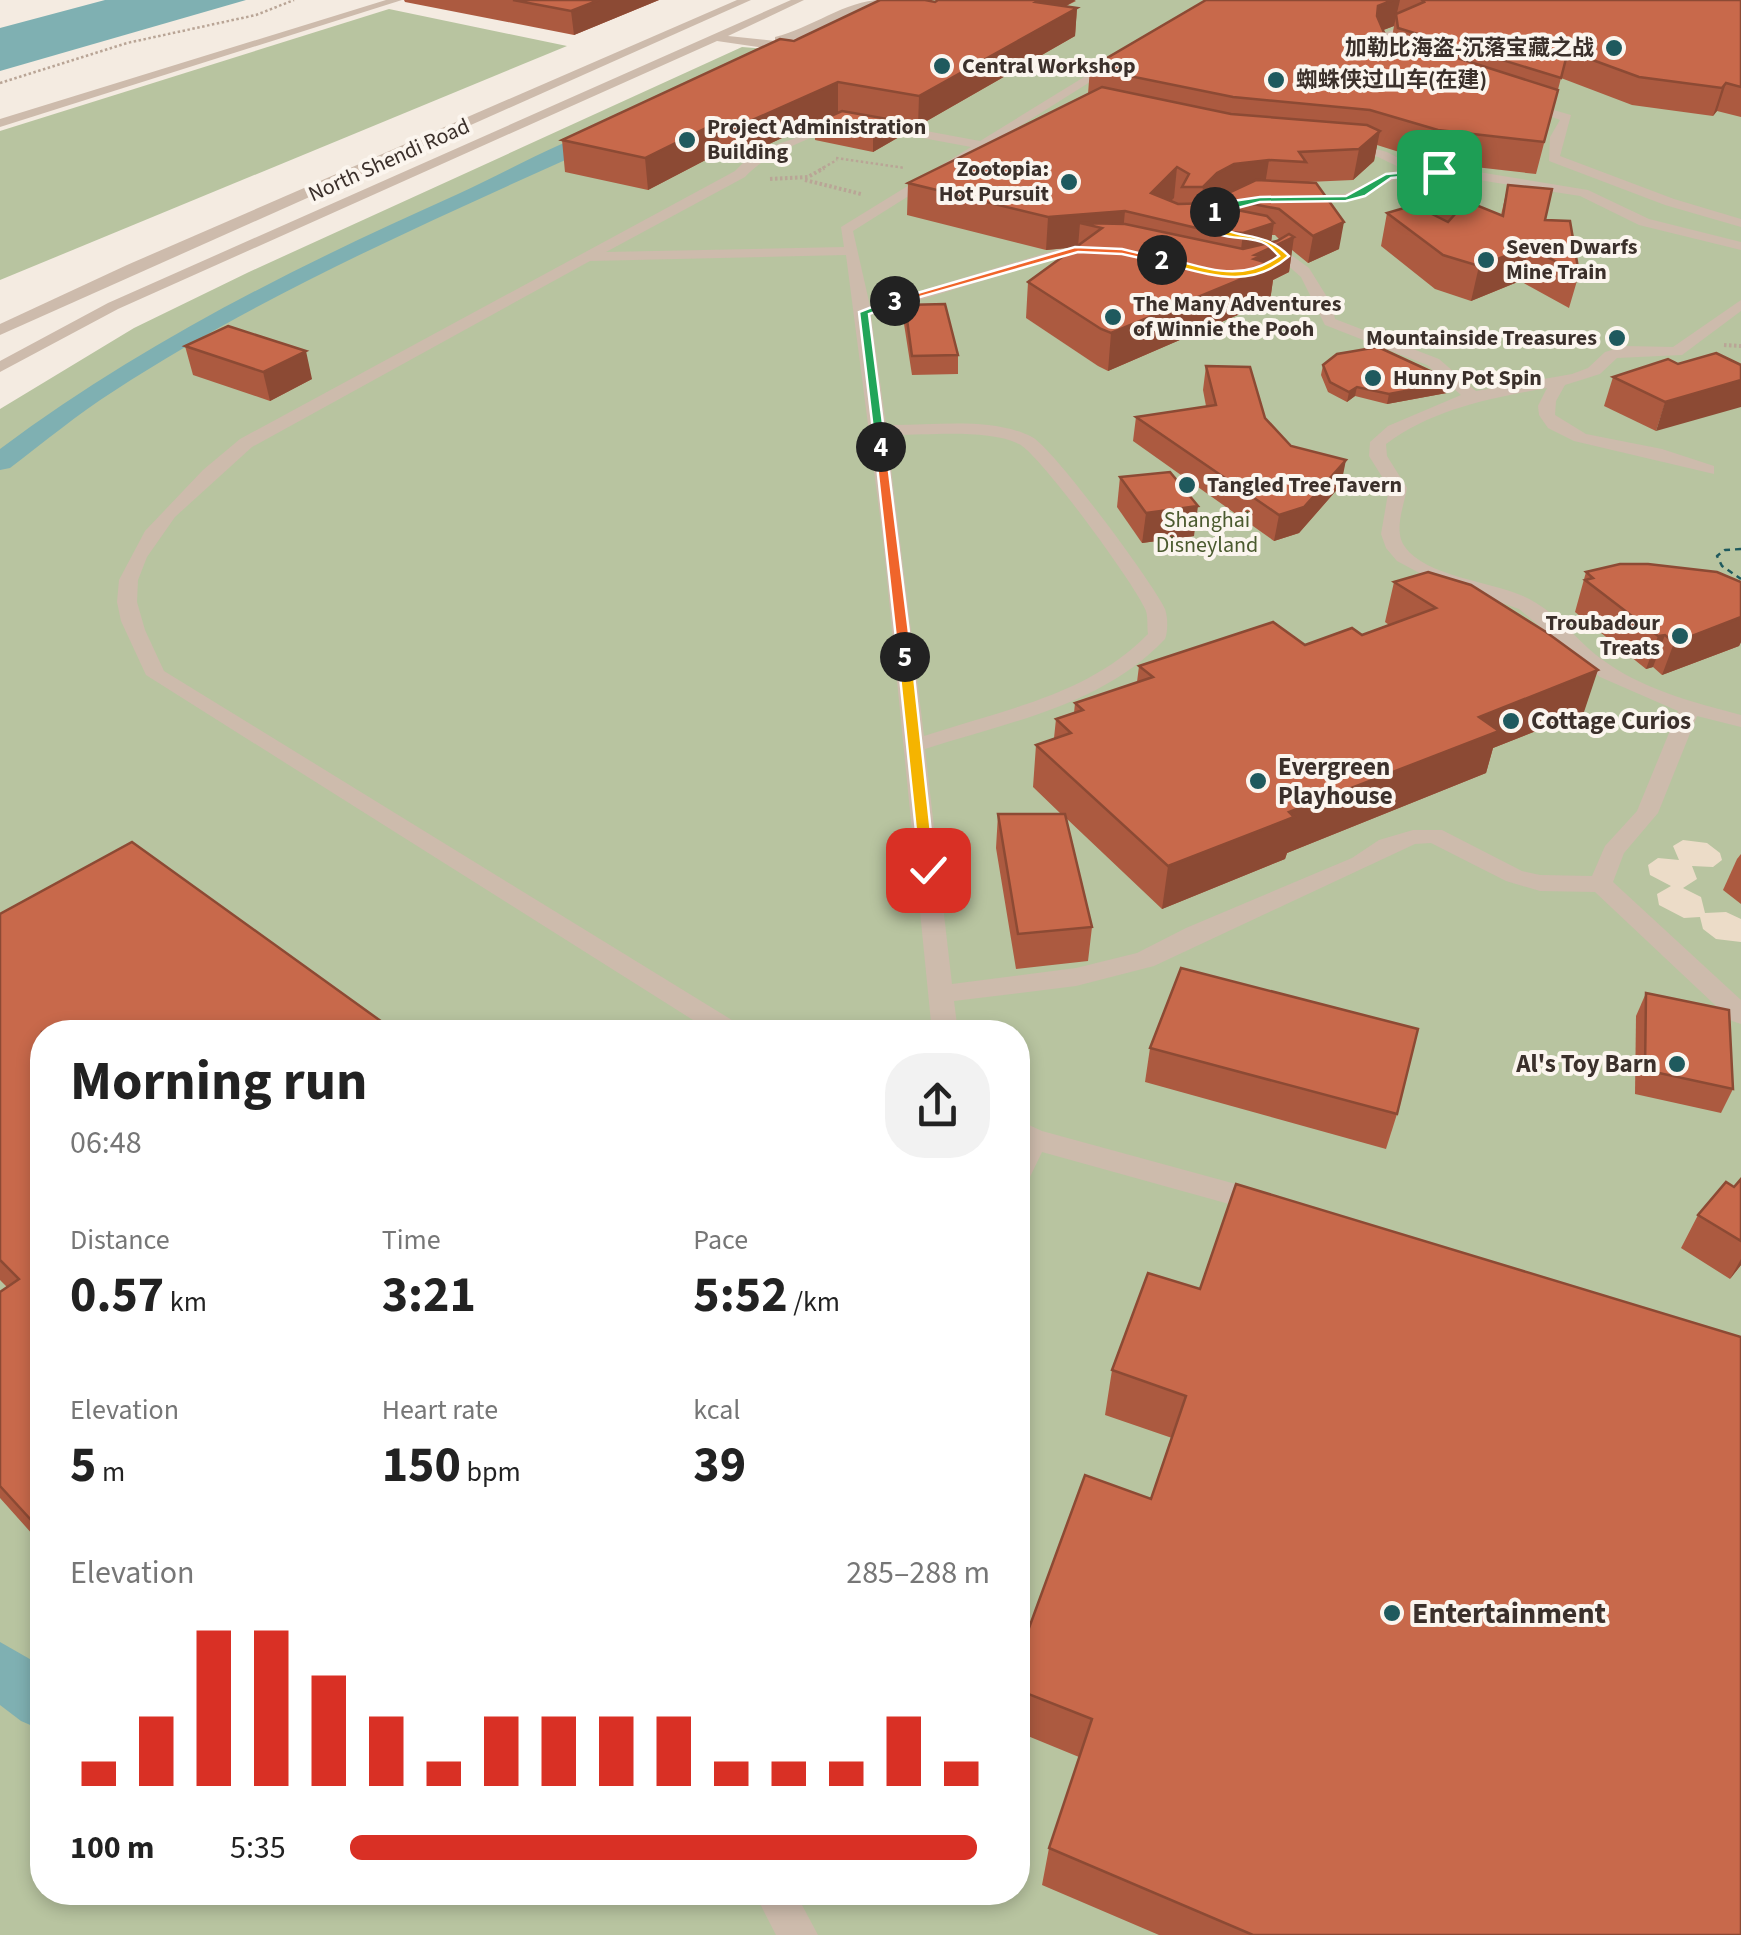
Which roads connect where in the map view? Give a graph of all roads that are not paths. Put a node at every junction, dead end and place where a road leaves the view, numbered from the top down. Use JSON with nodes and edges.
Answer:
{"nodes":[{"id":1,"x":397,"y":0,"type":"edge"},
{"id":2,"x":746,"y":0,"type":"edge"},
{"id":3,"x":800,"y":0,"type":"edge"},
{"id":4,"x":1380,"y":0,"type":"edge"},
{"id":5,"x":879,"y":4,"type":"edge"},
{"id":6,"x":681,"y":28,"type":"junction"},
{"id":7,"x":721,"y":35,"type":"junction"},
{"id":8,"x":1137,"y":49,"type":"edge"},
{"id":9,"x":1402,"y":65,"type":"edge"},
{"id":10,"x":1508,"y":98,"type":"edge"},
{"id":11,"x":1055,"y":100,"type":"junction"},
{"id":12,"x":1074,"y":104,"type":"edge"},
{"id":13,"x":0,"y":123,"type":"edge"},
{"id":14,"x":1333,"y":142,"type":"edge"},
{"id":15,"x":981,"y":144,"type":"junction"},
{"id":16,"x":1417,"y":171,"type":"junction"},
{"id":17,"x":1284,"y":200,"type":"edge"},
{"id":18,"x":1741,"y":223,"type":"edge"},
{"id":19,"x":1247,"y":237,"type":"edge"},
{"id":20,"x":1424,"y":242,"type":"edge"},
{"id":21,"x":1741,"y":246,"type":"edge"},
{"id":22,"x":852,"y":251,"type":"junction"},
{"id":23,"x":1122,"y":251,"type":"edge"},
{"id":24,"x":587,"y":257,"type":"junction"},
{"id":25,"x":1741,"y":304,"type":"edge"},
{"id":26,"x":864,"y":312,"type":"junction"},
{"id":27,"x":1718,"y":323,"type":"junction"},
{"id":28,"x":0,"y":330,"type":"edge"},
{"id":29,"x":1740,"y":341,"type":"edge"},
{"id":30,"x":0,"y":367,"type":"edge"},
{"id":31,"x":1561,"y":380,"type":"junction"},
{"id":32,"x":1472,"y":396,"type":"junction"},
{"id":33,"x":878,"y":430,"type":"junction"},
{"id":34,"x":1708,"y":470,"type":"dead end"},
{"id":35,"x":1690,"y":708,"type":"junction"},
{"id":36,"x":1741,"y":721,"type":"edge"},
{"id":37,"x":914,"y":746,"type":"junction"},
{"id":38,"x":1601,"y":884,"type":"junction"},
{"id":39,"x":941,"y":994,"type":"junction"},
{"id":40,"x":1736,"y":1009,"type":"edge"},
{"id":41,"x":713,"y":1020,"type":"edge"},
{"id":42,"x":944,"y":1020,"type":"edge"},
{"id":43,"x":1030,"y":1136,"type":"edge"},
{"id":44,"x":1285,"y":1209,"type":"edge"},
{"id":45,"x":781,"y":1905,"type":"edge"},
{"id":46,"x":798,"y":1935,"type":"edge"}],
"edges":[{"from":1,"to":13,"type":"street"},
{"from":2,"to":6,"type":"street","name":"North Shendi Road"},
{"from":3,"to":7,"type":"street","name":"North Shendi Road"},
{"from":4,"to":9,"type":"street"},
{"from":5,"to":7,"type":"street"},
{"from":6,"to":7,"type":"street"},
{"from":6,"to":28,"type":"street","name":"North Shendi Road"},
{"from":7,"to":30,"type":"street","name":"North Shendi Road"},
{"from":8,"to":11,"type":"street"},
{"from":10,"to":18,"type":"street"},
{"from":11,"to":12,"type":"street"},
{"from":11,"to":15,"type":"street"},
{"from":14,"to":16,"type":"street"},
{"from":15,"to":22,"type":"street"},
{"from":15,"to":24,"type":"street"},
{"from":16,"to":17,"type":"street"},
{"from":16,"to":20,"type":"street"},
{"from":16,"to":21,"type":"street"},
{"from":19,"to":32,"type":"street"},
{"from":22,"to":24,"type":"street"},
{"from":22,"to":26,"type":"street"},
{"from":23,"to":26,"type":"street"},
{"from":24,"to":41,"type":"street"},
{"from":25,"to":27,"type":"street"},
{"from":26,"to":33,"type":"street"},
{"from":27,"to":29,"type":"street"},
{"from":27,"to":31,"type":"street"},
{"from":31,"to":32,"type":"street"},
{"from":31,"to":34,"type":"street"},
{"from":32,"to":35,"type":"street"},
{"from":33,"to":37,"type":"street"},
{"from":33,"to":37,"type":"street"},
{"from":35,"to":36,"type":"street"},
{"from":35,"to":38,"type":"street"},
{"from":37,"to":39,"type":"street"},
{"from":38,"to":39,"type":"street"},
{"from":38,"to":40,"type":"street"},
{"from":39,"to":42,"type":"street"},
{"from":43,"to":44,"type":"street"},
{"from":45,"to":46,"type":"street"}]}
